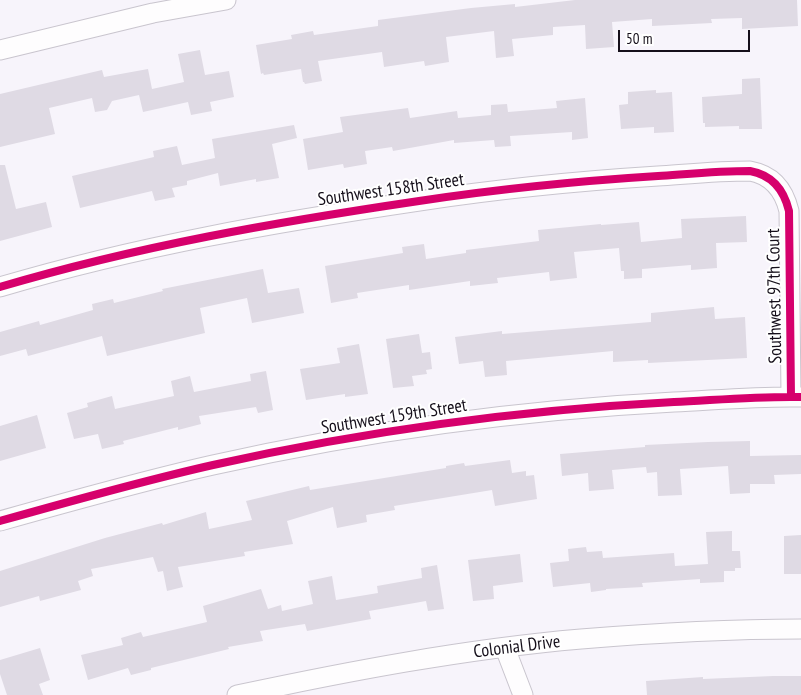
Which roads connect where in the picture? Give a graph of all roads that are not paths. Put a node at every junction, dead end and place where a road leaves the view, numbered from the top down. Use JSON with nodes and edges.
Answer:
{"nodes":[{"id":1,"x":226,"y":0,"type":"edge"},
{"id":2,"x":0,"y":50,"type":"edge"},
{"id":3,"x":784,"y":195,"type":"joint"},
{"id":4,"x":0,"y":287,"type":"edge"},
{"id":5,"x":796,"y":397,"type":"edge"},
{"id":6,"x":0,"y":521,"type":"edge"},
{"id":7,"x":801,"y":629,"type":"edge"},
{"id":8,"x":505,"y":648,"type":"junction"},
{"id":9,"x":281,"y":690,"type":"edge"},
{"id":10,"x":237,"y":695,"type":"edge"},
{"id":11,"x":523,"y":695,"type":"edge"}],
"edges":[{"from":1,"to":2,"type":"street"},
{"from":3,"to":4,"type":"street","name":"Southwest 158th Street"},
{"from":3,"to":5,"type":"street","name":"Southwest 97th Court"},
{"from":5,"to":6,"type":"street","name":"Southwest 159th Street"},
{"from":7,"to":8,"type":"street","name":"Colonial Drive"},
{"from":8,"to":9,"type":"street","name":"Colonial Drive"},
{"from":8,"to":11,"type":"street"},
{"from":9,"to":10,"type":"street","name":"Colonial Drive"}]}
